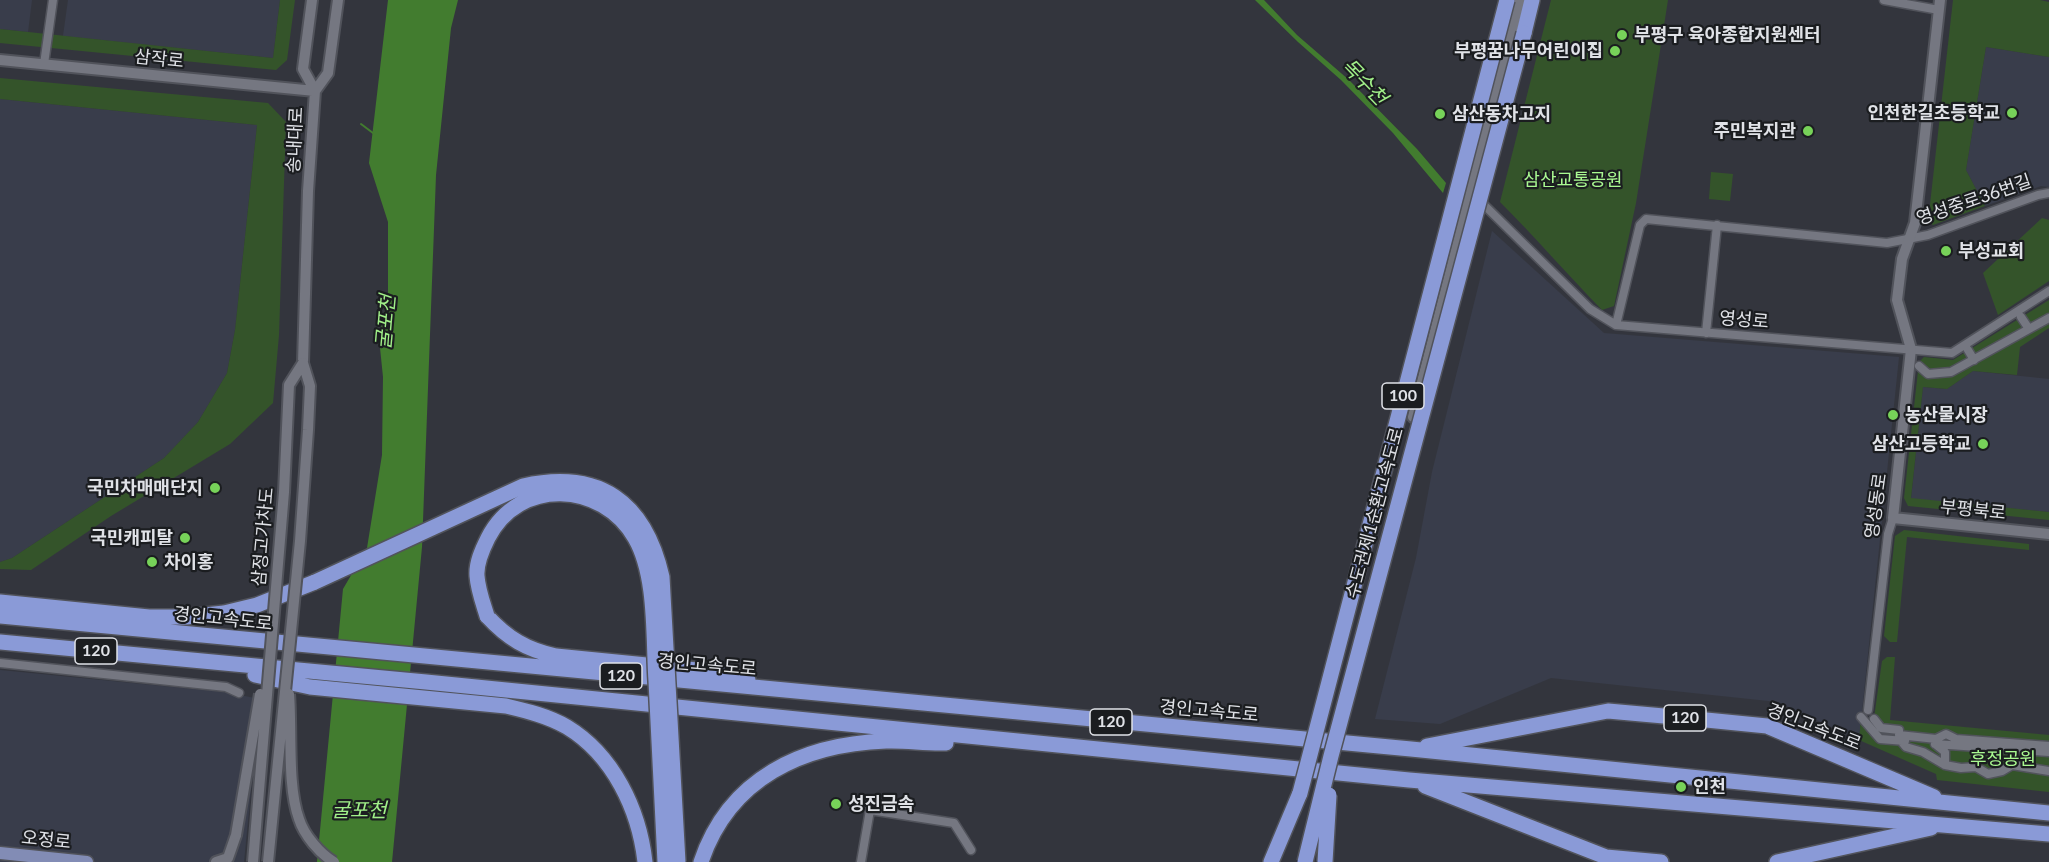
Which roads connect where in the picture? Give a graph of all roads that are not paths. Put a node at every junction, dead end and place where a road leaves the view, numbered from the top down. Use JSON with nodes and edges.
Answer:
{"nodes":[{"id":1,"x":53,"y":0,"type":"edge"},
{"id":2,"x":312,"y":0,"type":"edge"},
{"id":3,"x":338,"y":0,"type":"edge"},
{"id":4,"x":1507,"y":0,"type":"edge"},
{"id":5,"x":1520,"y":0,"type":"edge"},
{"id":6,"x":1532,"y":0,"type":"edge"},
{"id":7,"x":1884,"y":0,"type":"edge"},
{"id":8,"x":1940,"y":5,"type":"edge"},
{"id":9,"x":0,"y":60,"type":"edge"},
{"id":10,"x":44,"y":64,"type":"junction"},
{"id":11,"x":315,"y":91,"type":"junction"},
{"id":12,"x":308,"y":191,"type":"joint"},
{"id":13,"x":1470,"y":191,"type":"junction"},
{"id":14,"x":2049,"y":193,"type":"edge"},
{"id":15,"x":1717,"y":225,"type":"junction"},
{"id":16,"x":1909,"y":238,"type":"junction"},
{"id":17,"x":2049,"y":291,"type":"edge"},
{"id":18,"x":2021,"y":317,"type":"dead end"},
{"id":19,"x":2049,"y":318,"type":"edge"},
{"id":20,"x":1617,"y":325,"type":"junction"},
{"id":21,"x":2029,"y":329,"type":"junction"},
{"id":22,"x":1706,"y":333,"type":"junction"},
{"id":23,"x":1911,"y":349,"type":"junction"},
{"id":24,"x":1968,"y":350,"type":"dead end"},
{"id":25,"x":1974,"y":360,"type":"junction"},
{"id":26,"x":303,"y":363,"type":"junction"},
{"id":27,"x":1919,"y":366,"type":"dead end"},
{"id":28,"x":1413,"y":417,"type":"dead end"},
{"id":29,"x":1893,"y":518,"type":"junction"},
{"id":30,"x":2049,"y":534,"type":"edge"},
{"id":31,"x":0,"y":602,"type":"edge"},
{"id":32,"x":0,"y":616,"type":"edge"},
{"id":33,"x":0,"y":642,"type":"edge"},
{"id":34,"x":270,"y":659,"type":"junction"},
{"id":35,"x":287,"y":662,"type":"junction"},
{"id":36,"x":0,"y":663,"type":"edge"},
{"id":37,"x":426,"y":690,"type":"junction"},
{"id":38,"x":239,"y":693,"type":"dead end"},
{"id":39,"x":812,"y":694,"type":"junction"},
{"id":40,"x":1868,"y":710,"type":"dead end"},
{"id":41,"x":1861,"y":717,"type":"dead end"},
{"id":42,"x":1874,"y":718,"type":"dead end"},
{"id":43,"x":997,"y":739,"type":"junction"},
{"id":44,"x":1901,"y":741,"type":"junction"},
{"id":45,"x":1935,"y":744,"type":"junction"},
{"id":46,"x":2049,"y":746,"type":"edge"},
{"id":47,"x":1411,"y":749,"type":"junction"},
{"id":48,"x":2049,"y":752,"type":"edge"},
{"id":49,"x":1331,"y":756,"type":"junction"},
{"id":50,"x":1944,"y":765,"type":"junction"},
{"id":51,"x":2049,"y":771,"type":"edge"},
{"id":52,"x":1409,"y":780,"type":"junction"},
{"id":53,"x":1300,"y":793,"type":"junction"},
{"id":54,"x":1948,"y":803,"type":"junction"},
{"id":55,"x":2049,"y":813,"type":"edge"},
{"id":56,"x":1946,"y":824,"type":"junction"},
{"id":57,"x":2049,"y":834,"type":"edge"},
{"id":58,"x":971,"y":850,"type":"dead end"},
{"id":59,"x":0,"y":853,"type":"edge"},
{"id":60,"x":87,"y":862,"type":"edge"},
{"id":61,"x":216,"y":862,"type":"edge"},
{"id":62,"x":253,"y":862,"type":"edge"},
{"id":63,"x":268,"y":862,"type":"edge"},
{"id":64,"x":334,"y":862,"type":"edge"},
{"id":65,"x":645,"y":862,"type":"edge"},
{"id":66,"x":665,"y":862,"type":"edge"},
{"id":67,"x":678,"y":862,"type":"edge"},
{"id":68,"x":701,"y":862,"type":"edge"},
{"id":69,"x":861,"y":862,"type":"edge"},
{"id":70,"x":1271,"y":862,"type":"edge"},
{"id":71,"x":1283,"y":862,"type":"edge"},
{"id":72,"x":1305,"y":862,"type":"edge"},
{"id":73,"x":1324,"y":862,"type":"edge"},
{"id":74,"x":1661,"y":862,"type":"edge"},
{"id":75,"x":1777,"y":862,"type":"edge"}],
"edges":[{"from":1,"to":10,"type":"street"},
{"from":2,"to":11,"type":"street","name":"송내대로"},
{"from":3,"to":11,"type":"street","name":"송내대로"},
{"from":4,"to":53,"type":"highway","name":"수도권제1순환고속도로","number":"100","bridge":true},
{"from":5,"to":13,"type":"street"},
{"from":6,"to":49,"type":"highway","name":"수도권제1순환고속도로","number":"100","bridge":true},
{"from":7,"to":8,"type":"street"},
{"from":8,"to":16,"type":"street","name":"영성동로"},
{"from":9,"to":10,"type":"street","name":"삼작로"},
{"from":10,"to":11,"type":"street","name":"삼작로"},
{"from":11,"to":12,"type":"street","name":"송내대로"},
{"from":12,"to":26,"type":"street","name":"삼정고가차도"},
{"from":13,"to":20,"type":"street","name":"영성로"},
{"from":13,"to":28,"type":"street"},
{"from":14,"to":16,"type":"street","name":"영성중로36번길"},
{"from":15,"to":16,"type":"street"},
{"from":15,"to":20,"type":"street"},
{"from":15,"to":22,"type":"street"},
{"from":16,"to":23,"type":"street","name":"영성동로"},
{"from":17,"to":23,"type":"street","name":"영성로"},
{"from":18,"to":21,"type":"street"},
{"from":19,"to":21,"type":"street"},
{"from":20,"to":22,"type":"street","name":"영성로"},
{"from":21,"to":25,"type":"street"},
{"from":22,"to":23,"type":"street","name":"영성로"},
{"from":23,"to":29,"type":"street","name":"영성동로"},
{"from":24,"to":25,"type":"street"},
{"from":25,"to":27,"type":"street"},
{"from":26,"to":34,"type":"street","name":"삼정고가차도","bridge":true},
{"from":26,"to":35,"type":"street","name":"삼정고가차도","bridge":true},
{"from":29,"to":30,"type":"street","name":"부평북로"},
{"from":29,"to":40,"type":"street","name":"영성동로"},
{"from":31,"to":67,"type":"highway","bridge":true},
{"from":32,"to":39,"type":"highway","name":"경인고속도로","number":"120"},
{"from":33,"to":37,"type":"highway","number":"120"},
{"from":34,"to":61,"type":"street","bridge":true},
{"from":34,"to":62,"type":"street","name":"삼정고가차도","bridge":true},
{"from":35,"to":63,"type":"street","name":"삼정고가차도","bridge":true},
{"from":35,"to":64,"type":"street","bridge":true},
{"from":36,"to":38,"type":"street"},
{"from":37,"to":43,"type":"highway","number":"120"},
{"from":37,"to":65,"type":"highway"},
{"from":39,"to":47,"type":"highway","name":"경인고속도로","number":"120"},
{"from":39,"to":66,"type":"highway","bridge":true},
{"from":41,"to":44,"type":"street"},
{"from":42,"to":46,"type":"street"},
{"from":43,"to":52,"type":"highway","number":"120"},
{"from":43,"to":68,"type":"highway"},
{"from":44,"to":45,"type":"street"},
{"from":44,"to":50,"type":"street"},
{"from":45,"to":48,"type":"street"},
{"from":45,"to":50,"type":"street"},
{"from":47,"to":54,"type":"highway","name":"경인고속도로","number":"120"},
{"from":47,"to":54,"type":"highway","name":"경인고속도로","number":"120"},
{"from":49,"to":72,"type":"highway","name":"수도권제1순환고속도로","number":"100","bridge":true},
{"from":49,"to":73,"type":"highway","bridge":true},
{"from":50,"to":51,"type":"street"},
{"from":52,"to":56,"type":"highway","number":"120"},
{"from":52,"to":74,"type":"highway","number":"120"},
{"from":53,"to":70,"type":"highway"},
{"from":53,"to":71,"type":"highway","name":"수도권제1순환고속도로","number":"100"},
{"from":54,"to":55,"type":"highway","name":"경인고속도로","number":"120"},
{"from":56,"to":57,"type":"highway","number":"120"},
{"from":56,"to":75,"type":"highway","number":"120"},
{"from":58,"to":69,"type":"street"},
{"from":59,"to":60,"type":"main road","name":"오정로"}]}
